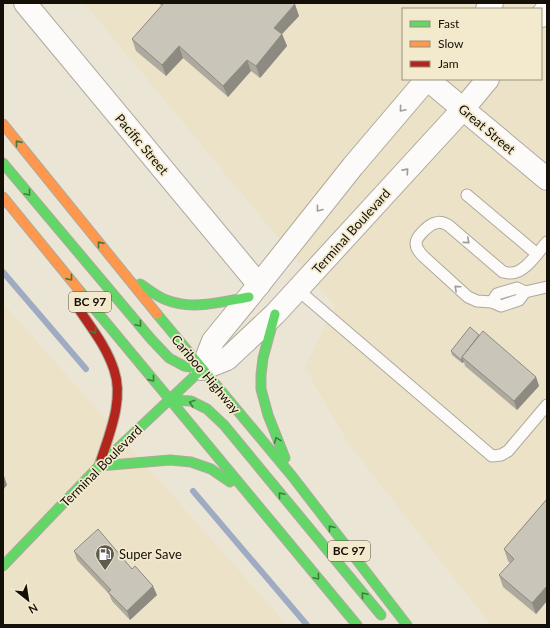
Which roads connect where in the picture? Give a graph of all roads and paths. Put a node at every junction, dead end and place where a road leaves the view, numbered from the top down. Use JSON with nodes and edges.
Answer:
{"nodes":[{"id":1,"x":25,"y":3,"type":"edge"},
{"id":2,"x":426,"y":80,"type":"edge"},
{"id":3,"x":428,"y":80,"type":"edge"},
{"id":4,"x":487,"y":80,"type":"edge"},
{"id":5,"x":463,"y":109,"type":"junction"},
{"id":6,"x":3,"y":124,"type":"edge"},
{"id":7,"x":3,"y":163,"type":"edge"},
{"id":8,"x":547,"y":179,"type":"edge"},
{"id":9,"x":467,"y":195,"type":"dead end"},
{"id":10,"x":3,"y":197,"type":"edge"},
{"id":11,"x":10,"y":205,"type":"junction"},
{"id":12,"x":547,"y":242,"type":"edge"},
{"id":13,"x":537,"y":254,"type":"junction"},
{"id":14,"x":124,"y":274,"type":"junction"},
{"id":15,"x":61,"y":282,"type":"dead end"},
{"id":16,"x":547,"y":287,"type":"edge"},
{"id":17,"x":298,"y":290,"type":"junction"},
{"id":18,"x":254,"y":291,"type":"junction"},
{"id":19,"x":74,"y":302,"type":"dead end"},
{"id":20,"x":275,"y":314,"type":"junction"},
{"id":21,"x":202,"y":369,"type":"junction"},
{"id":22,"x":170,"y":400,"type":"junction"},
{"id":23,"x":547,"y":405,"type":"edge"},
{"id":24,"x":100,"y":466,"type":"junction"},
{"id":25,"x":292,"y":476,"type":"junction"},
{"id":26,"x":247,"y":493,"type":"junction"},
{"id":27,"x":3,"y":566,"type":"edge"},
{"id":28,"x":357,"y":625,"type":"edge"},
{"id":29,"x":389,"y":625,"type":"edge"},
{"id":30,"x":407,"y":625,"type":"edge"}],
"edges":[{"from":1,"to":18,"type":"street","name":"Pacific Street"},
{"from":2,"to":18,"type":"street","name":"Terminal Boulevard","one_way":true},
{"from":3,"to":5,"type":"street","name":"Great Street"},
{"from":4,"to":5,"type":"street","name":"Terminal Boulevard"},
{"from":5,"to":8,"type":"street","name":"Great Street"},
{"from":17,"to":5,"type":"street","name":"Terminal Boulevard","one_way":true},
{"from":14,"to":6,"type":"main road","name":"Cariboo Highway","number":"BC 97","one_way":true},
{"from":7,"to":21,"type":"main road","one_way":true},
{"from":9,"to":13,"type":"lane"},
{"from":10,"to":11,"type":"main road","number":"BC 97"},
{"from":11,"to":15,"type":"main road"},
{"from":11,"to":22,"type":"main road","number":"BC 97","one_way":true},
{"from":12,"to":13,"type":"lane"},
{"from":16,"to":13,"type":"lane","one_way":true},
{"from":14,"to":18,"type":"main road"},
{"from":14,"to":21,"type":"main road","name":"Cariboo Highway","number":"BC 97"},
{"from":17,"to":20,"type":"street","name":"Terminal Boulevard"},
{"from":17,"to":23,"type":"lane"},
{"from":18,"to":21,"type":"street","name":"Terminal Boulevard"},
{"from":19,"to":24,"type":"main road","one_way":true},
{"from":20,"to":21,"type":"street","name":"Terminal Boulevard"},
{"from":25,"to":20,"type":"main road","one_way":true},
{"from":21,"to":22,"type":"main road","name":"Terminal Boulevard"},
{"from":21,"to":25,"type":"main road","name":"Cariboo Highway","number":"BC 97"},
{"from":22,"to":24,"type":"main road","name":"Terminal Boulevard"},
{"from":22,"to":26,"type":"main road","number":"BC 97"},
{"from":29,"to":22,"type":"main road","one_way":true},
{"from":24,"to":26,"type":"main road"},
{"from":24,"to":27,"type":"main road","name":"Terminal Boulevard"},
{"from":30,"to":25,"type":"main road","name":"Cariboo Highway","number":"BC 97","one_way":true},
{"from":26,"to":28,"type":"main road","number":"BC 97","one_way":true}]}
